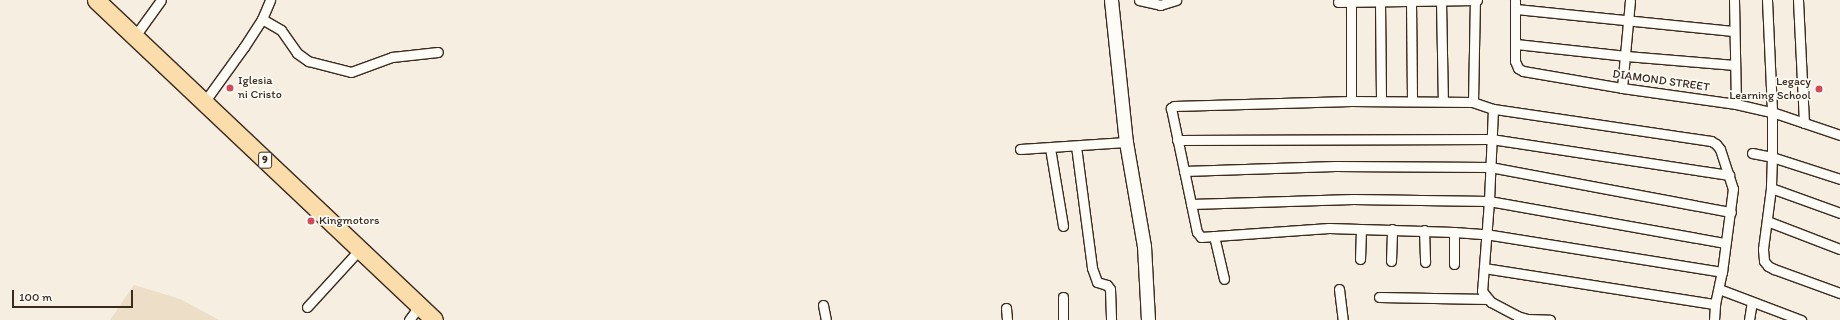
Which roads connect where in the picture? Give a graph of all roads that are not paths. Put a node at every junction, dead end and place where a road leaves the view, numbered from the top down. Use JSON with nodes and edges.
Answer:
{"nodes":[{"id":1,"x":96,"y":0,"type":"edge"},
{"id":2,"x":161,"y":0,"type":"edge"},
{"id":3,"x":270,"y":0,"type":"edge"},
{"id":4,"x":1111,"y":0,"type":"edge"},
{"id":5,"x":1139,"y":0,"type":"edge"},
{"id":6,"x":1176,"y":0,"type":"edge"},
{"id":7,"x":1476,"y":0,"type":"edge"},
{"id":8,"x":1630,"y":0,"type":"edge"},
{"id":9,"x":1734,"y":0,"type":"edge"},
{"id":10,"x":1767,"y":0,"type":"edge"},
{"id":11,"x":1798,"y":0,"type":"edge"},
{"id":12,"x":1441,"y":1,"type":"junction"},
{"id":13,"x":1338,"y":2,"type":"dead end"},
{"id":14,"x":1351,"y":2,"type":"junction"},
{"id":15,"x":1380,"y":2,"type":"junction"},
{"id":16,"x":1411,"y":2,"type":"junction"},
{"id":17,"x":1516,"y":4,"type":"edge"},
{"id":18,"x":262,"y":19,"type":"junction"},
{"id":19,"x":1628,"y":21,"type":"junction"},
{"id":20,"x":1733,"y":31,"type":"junction"},
{"id":21,"x":135,"y":36,"type":"junction"},
{"id":22,"x":1516,"y":44,"type":"junction"},
{"id":23,"x":438,"y":52,"type":"dead end"},
{"id":24,"x":1626,"y":56,"type":"junction"},
{"id":25,"x":1735,"y":65,"type":"junction"},
{"id":26,"x":1622,"y":88,"type":"junction"},
{"id":27,"x":205,"y":101,"type":"junction"},
{"id":28,"x":1351,"y":101,"type":"junction"},
{"id":29,"x":1382,"y":101,"type":"junction"},
{"id":30,"x":1412,"y":101,"type":"junction"},
{"id":31,"x":1443,"y":101,"type":"junction"},
{"id":32,"x":1473,"y":102,"type":"junction"},
{"id":33,"x":1736,"y":104,"type":"junction"},
{"id":34,"x":1493,"y":108,"type":"junction"},
{"id":35,"x":1772,"y":112,"type":"junction"},
{"id":36,"x":1804,"y":122,"type":"junction"},
{"id":37,"x":1840,"y":135,"type":"edge"},
{"id":38,"x":1491,"y":139,"type":"junction"},
{"id":39,"x":1177,"y":140,"type":"junction"},
{"id":40,"x":1126,"y":142,"type":"junction"},
{"id":41,"x":1076,"y":146,"type":"junction"},
{"id":42,"x":1050,"y":148,"type":"junction"},
{"id":43,"x":1020,"y":149,"type":"dead end"},
{"id":44,"x":1752,"y":153,"type":"dead end"},
{"id":45,"x":1772,"y":157,"type":"junction"},
{"id":46,"x":1490,"y":167,"type":"junction"},
{"id":47,"x":1184,"y":171,"type":"junction"},
{"id":48,"x":1729,"y":175,"type":"junction"},
{"id":49,"x":1840,"y":179,"type":"edge"},
{"id":50,"x":1771,"y":188,"type":"junction"},
{"id":51,"x":1489,"y":201,"type":"junction"},
{"id":52,"x":1191,"y":204,"type":"junction"},
{"id":53,"x":1731,"y":212,"type":"junction"},
{"id":54,"x":1840,"y":213,"type":"edge"},
{"id":55,"x":1767,"y":221,"type":"junction"},
{"id":56,"x":1063,"y":226,"type":"dead end"},
{"id":57,"x":1361,"y":229,"type":"junction"},
{"id":58,"x":1392,"y":229,"type":"junction"},
{"id":59,"x":1424,"y":230,"type":"junction"},
{"id":60,"x":1454,"y":232,"type":"junction"},
{"id":61,"x":1485,"y":234,"type":"junction"},
{"id":62,"x":1214,"y":236,"type":"junction"},
{"id":63,"x":1725,"y":243,"type":"junction"},
{"id":64,"x":360,"y":249,"type":"junction"},
{"id":65,"x":1840,"y":249,"type":"edge"},
{"id":66,"x":1360,"y":259,"type":"dead end"},
{"id":67,"x":1391,"y":261,"type":"dead end"},
{"id":68,"x":1425,"y":262,"type":"dead end"},
{"id":69,"x":1454,"y":264,"type":"dead end"},
{"id":70,"x":1484,"y":268,"type":"junction"},
{"id":71,"x":1722,"y":272,"type":"junction"},
{"id":72,"x":1224,"y":279,"type":"dead end"},
{"id":73,"x":1339,"y":289,"type":"dead end"},
{"id":74,"x":1719,"y":289,"type":"junction"},
{"id":75,"x":1840,"y":293,"type":"edge"},
{"id":76,"x":1063,"y":297,"type":"dead end"},
{"id":77,"x":1379,"y":297,"type":"dead end"},
{"id":78,"x":1488,"y":299,"type":"junction"},
{"id":79,"x":1752,"y":302,"type":"junction"},
{"id":80,"x":1715,"y":304,"type":"junction"},
{"id":81,"x":419,"y":306,"type":"junction"},
{"id":82,"x":823,"y":306,"type":"dead end"},
{"id":83,"x":307,"y":307,"type":"dead end"},
{"id":84,"x":1006,"y":308,"type":"dead end"},
{"id":85,"x":1784,"y":317,"type":"edge"},
{"id":86,"x":409,"y":320,"type":"edge"},
{"id":87,"x":434,"y":320,"type":"edge"},
{"id":88,"x":826,"y":320,"type":"edge"},
{"id":89,"x":1007,"y":320,"type":"edge"},
{"id":90,"x":1063,"y":320,"type":"edge"},
{"id":91,"x":1111,"y":320,"type":"edge"},
{"id":92,"x":1148,"y":320,"type":"edge"},
{"id":93,"x":1343,"y":320,"type":"edge"},
{"id":94,"x":1550,"y":320,"type":"edge"},
{"id":95,"x":1714,"y":320,"type":"edge"},
{"id":96,"x":1749,"y":320,"type":"edge"},
{"id":97,"x":1801,"y":320,"type":"edge"}],
"edges":[{"from":1,"to":21,"type":"highway","number":"9"},
{"from":2,"to":21,"type":"street"},
{"from":3,"to":18,"type":"street"},
{"from":4,"to":40,"type":"street"},
{"from":5,"to":6,"type":"street"},
{"from":7,"to":12,"type":"street"},
{"from":7,"to":32,"type":"street"},
{"from":8,"to":19,"type":"street"},
{"from":9,"to":20,"type":"street"},
{"from":10,"to":35,"type":"street"},
{"from":11,"to":36,"type":"street"},
{"from":12,"to":16,"type":"street"},
{"from":12,"to":31,"type":"street"},
{"from":13,"to":14,"type":"street"},
{"from":14,"to":15,"type":"street"},
{"from":14,"to":28,"type":"street"},
{"from":15,"to":16,"type":"street"},
{"from":15,"to":29,"type":"street"},
{"from":16,"to":30,"type":"street"},
{"from":17,"to":19,"type":"street"},
{"from":17,"to":22,"type":"street"},
{"from":18,"to":23,"type":"street"},
{"from":18,"to":27,"type":"street"},
{"from":19,"to":20,"type":"street"},
{"from":19,"to":24,"type":"street"},
{"from":20,"to":25,"type":"street"},
{"from":21,"to":27,"type":"highway","number":"9"},
{"from":22,"to":24,"type":"street"},
{"from":22,"to":26,"type":"street","name":"DIAMOND STREET"},
{"from":24,"to":25,"type":"street"},
{"from":24,"to":26,"type":"street"},
{"from":25,"to":33,"type":"street"},
{"from":26,"to":33,"type":"street","name":"DIAMOND STREET"},
{"from":27,"to":64,"type":"highway","number":"9"},
{"from":28,"to":29,"type":"street"},
{"from":28,"to":39,"type":"street"},
{"from":29,"to":30,"type":"street"},
{"from":30,"to":31,"type":"street"},
{"from":31,"to":32,"type":"street"},
{"from":32,"to":34,"type":"street"},
{"from":33,"to":35,"type":"street","name":"DIAMOND STREET"},
{"from":34,"to":38,"type":"street"},
{"from":34,"to":48,"type":"street"},
{"from":35,"to":36,"type":"street","name":"DIAMOND STREET"},
{"from":35,"to":45,"type":"street"},
{"from":36,"to":37,"type":"street","name":"DIAMOND STREET"},
{"from":38,"to":39,"type":"street"},
{"from":38,"to":46,"type":"street"},
{"from":38,"to":48,"type":"street"},
{"from":39,"to":47,"type":"street"},
{"from":40,"to":41,"type":"street"},
{"from":40,"to":92,"type":"street"},
{"from":41,"to":42,"type":"street"},
{"from":41,"to":91,"type":"street"},
{"from":42,"to":43,"type":"street"},
{"from":42,"to":56,"type":"street"},
{"from":44,"to":45,"type":"street"},
{"from":45,"to":49,"type":"street"},
{"from":45,"to":50,"type":"street"},
{"from":46,"to":47,"type":"street"},
{"from":46,"to":51,"type":"street"},
{"from":46,"to":53,"type":"street"},
{"from":47,"to":52,"type":"street"},
{"from":48,"to":53,"type":"street"},
{"from":50,"to":54,"type":"street"},
{"from":50,"to":55,"type":"street"},
{"from":51,"to":52,"type":"street"},
{"from":51,"to":61,"type":"street"},
{"from":51,"to":63,"type":"street"},
{"from":52,"to":62,"type":"street"},
{"from":53,"to":63,"type":"street"},
{"from":55,"to":65,"type":"street"},
{"from":55,"to":75,"type":"street"},
{"from":57,"to":58,"type":"street"},
{"from":57,"to":62,"type":"street"},
{"from":57,"to":66,"type":"street"},
{"from":58,"to":59,"type":"street"},
{"from":58,"to":67,"type":"street"},
{"from":59,"to":60,"type":"street"},
{"from":59,"to":68,"type":"street"},
{"from":60,"to":61,"type":"street"},
{"from":60,"to":69,"type":"street"},
{"from":61,"to":70,"type":"street"},
{"from":61,"to":71,"type":"street"},
{"from":62,"to":72,"type":"street"},
{"from":63,"to":71,"type":"street"},
{"from":64,"to":81,"type":"highway","number":"9"},
{"from":64,"to":83,"type":"street"},
{"from":70,"to":78,"type":"street"},
{"from":70,"to":80,"type":"street"},
{"from":71,"to":74,"type":"street"},
{"from":73,"to":93,"type":"street"},
{"from":74,"to":79,"type":"street"},
{"from":74,"to":80,"type":"street"},
{"from":76,"to":90,"type":"street"},
{"from":77,"to":78,"type":"street"},
{"from":78,"to":94,"type":"street"},
{"from":79,"to":85,"type":"street"},
{"from":79,"to":96,"type":"street"},
{"from":80,"to":95,"type":"street"},
{"from":81,"to":86,"type":"street"},
{"from":81,"to":87,"type":"highway","number":"9"},
{"from":82,"to":88,"type":"street"},
{"from":84,"to":89,"type":"street"},
{"from":85,"to":97,"type":"street"}]}
